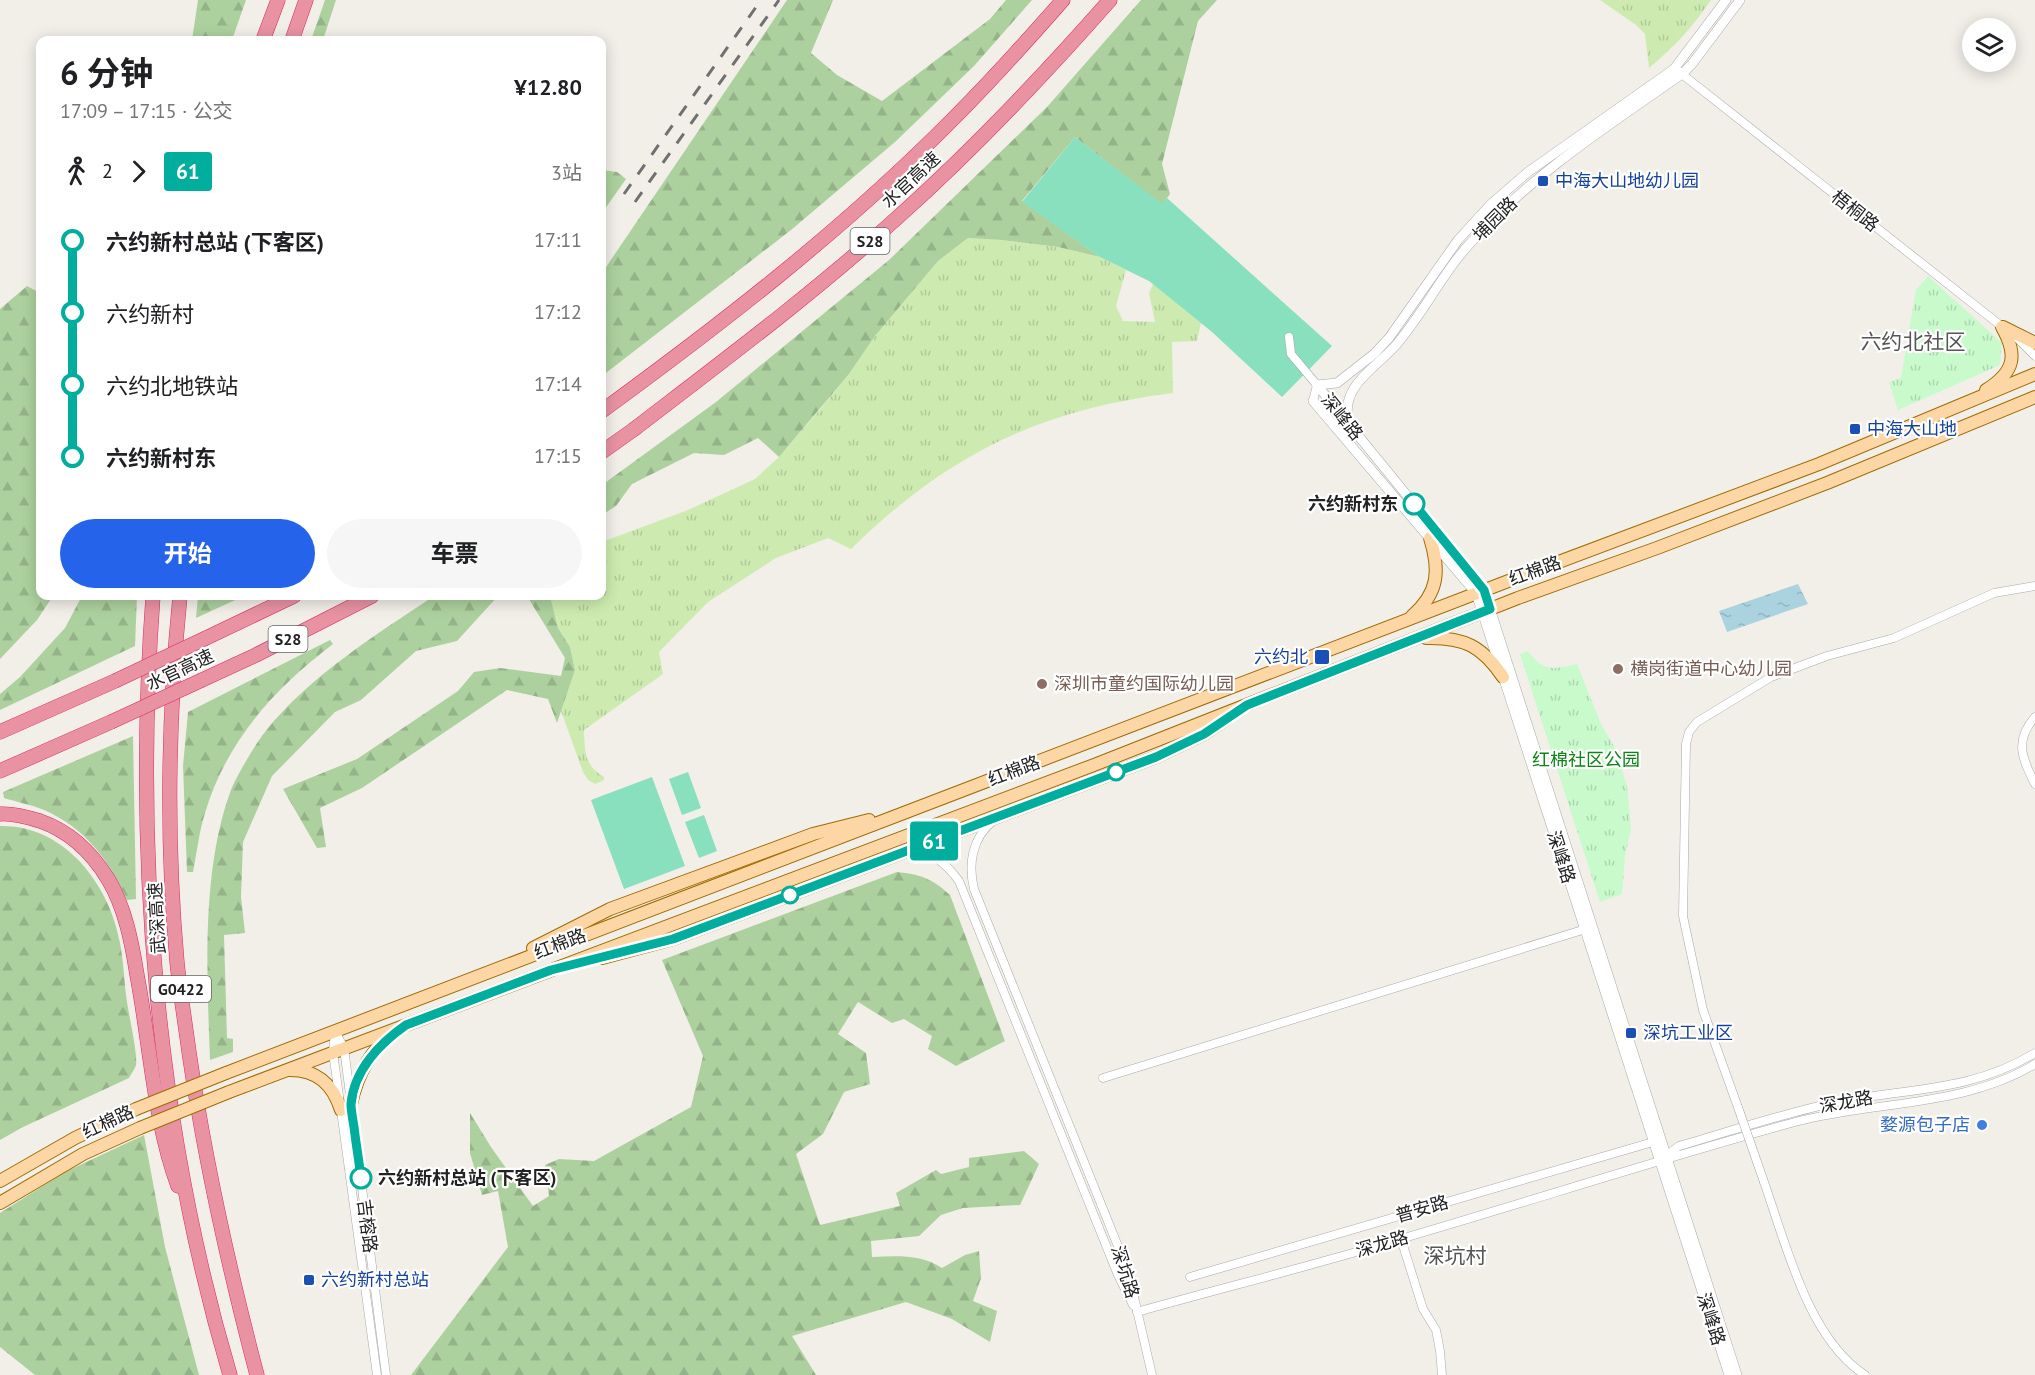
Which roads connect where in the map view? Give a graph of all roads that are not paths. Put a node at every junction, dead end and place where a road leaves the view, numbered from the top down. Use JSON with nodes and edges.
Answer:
{"nodes":[{"id":1,"x":276,"y":0,"type":"edge"},
{"id":2,"x":306,"y":0,"type":"edge"},
{"id":3,"x":1063,"y":0,"type":"edge"},
{"id":4,"x":1110,"y":0,"type":"edge"},
{"id":5,"x":1726,"y":0,"type":"edge"},
{"id":6,"x":1740,"y":0,"type":"edge"},
{"id":7,"x":264,"y":36,"type":"edge"},
{"id":8,"x":293,"y":36,"type":"edge"},
{"id":9,"x":1678,"y":71,"type":"junction"},
{"id":10,"x":2002,"y":327,"type":"junction"},
{"id":11,"x":1288,"y":337,"type":"dead end"},
{"id":12,"x":2035,"y":343,"type":"edge"},
{"id":13,"x":2035,"y":356,"type":"edge"},
{"id":14,"x":2035,"y":374,"type":"edge"},
{"id":15,"x":1317,"y":385,"type":"junction"},
{"id":16,"x":2034,"y":398,"type":"edge"},
{"id":17,"x":1313,"y":401,"type":"joint"},
{"id":18,"x":606,"y":408,"type":"edge"},
{"id":19,"x":1952,"y":410,"type":"junction"},
{"id":20,"x":1348,"y":424,"type":"junction"},
{"id":21,"x":606,"y":449,"type":"edge"},
{"id":22,"x":1430,"y":538,"type":"junction"},
{"id":23,"x":2035,"y":586,"type":"edge"},
{"id":24,"x":1480,"y":592,"type":"junction"},
{"id":25,"x":153,"y":600,"type":"edge"},
{"id":26,"x":180,"y":600,"type":"edge"},
{"id":27,"x":286,"y":600,"type":"edge"},
{"id":28,"x":364,"y":600,"type":"edge"},
{"id":29,"x":1486,"y":611,"type":"junction"},
{"id":30,"x":1408,"y":620,"type":"junction"},
{"id":31,"x":1405,"y":643,"type":"junction"},
{"id":32,"x":1503,"y":677,"type":"junction"},
{"id":33,"x":1247,"y":705,"type":"junction"},
{"id":34,"x":2035,"y":717,"type":"edge"},
{"id":35,"x":0,"y":732,"type":"edge"},
{"id":36,"x":0,"y":771,"type":"edge"},
{"id":37,"x":2035,"y":784,"type":"edge"},
{"id":38,"x":0,"y":814,"type":"edge"},
{"id":39,"x":1004,"y":814,"type":"junction"},
{"id":40,"x":906,"y":851,"type":"junction"},
{"id":41,"x":1588,"y":928,"type":"junction"},
{"id":42,"x":551,"y":970,"type":"junction"},
{"id":43,"x":406,"y":1025,"type":"junction"},
{"id":44,"x":335,"y":1031,"type":"junction"},
{"id":45,"x":338,"y":1050,"type":"junction"},
{"id":46,"x":2035,"y":1053,"type":"edge"},
{"id":47,"x":2035,"y":1064,"type":"edge"},
{"id":48,"x":286,"y":1070,"type":"junction"},
{"id":49,"x":1103,"y":1078,"type":"dead end"},
{"id":50,"x":346,"y":1107,"type":"junction"},
{"id":51,"x":1653,"y":1142,"type":"junction"},
{"id":52,"x":1664,"y":1158,"type":"junction"},
{"id":53,"x":0,"y":1181,"type":"edge"},
{"id":54,"x":0,"y":1203,"type":"edge"},
{"id":55,"x":193,"y":1226,"type":"junction"},
{"id":56,"x":1401,"y":1239,"type":"junction"},
{"id":57,"x":1190,"y":1277,"type":"dead end"},
{"id":58,"x":1137,"y":1312,"type":"junction"},
{"id":59,"x":230,"y":1375,"type":"edge"},
{"id":60,"x":257,"y":1375,"type":"edge"},
{"id":61,"x":377,"y":1375,"type":"edge"},
{"id":62,"x":386,"y":1375,"type":"edge"},
{"id":63,"x":1152,"y":1375,"type":"edge"},
{"id":64,"x":1442,"y":1375,"type":"edge"},
{"id":65,"x":1729,"y":1375,"type":"edge"},
{"id":66,"x":1737,"y":1375,"type":"edge"},
{"id":67,"x":1865,"y":1375,"type":"edge"}],
"edges":[{"from":1,"to":7,"type":"highway"},
{"from":2,"to":8,"type":"highway"},
{"from":3,"to":18,"type":"highway","name":"水官高速","number":"S28"},
{"from":4,"to":21,"type":"highway","name":"水官高速","number":"S28"},
{"from":5,"to":9,"type":"street","name":"埔园路"},
{"from":6,"to":9,"type":"street","name":"埔园路"},
{"from":9,"to":10,"type":"street","name":"梧桐路"},
{"from":9,"to":15,"type":"street","name":"埔园路"},
{"from":9,"to":20,"type":"street","name":"埔园路"},
{"from":10,"to":12,"type":"main road"},
{"from":10,"to":13,"type":"street","name":"梧桐路"},
{"from":10,"to":19,"type":"main road"},
{"from":11,"to":15,"type":"street","name":"深峰路"},
{"from":14,"to":19,"type":"main road","name":"红棉路"},
{"from":15,"to":17,"type":"street","name":"深峰路"},
{"from":15,"to":20,"type":"street","name":"深峰路"},
{"from":16,"to":29,"type":"main road","name":"红棉路"},
{"from":17,"to":22,"type":"street","name":"深峰路"},
{"from":19,"to":24,"type":"main road","name":"红棉路"},
{"from":20,"to":24,"type":"street","name":"深峰路"},
{"from":22,"to":24,"type":"street","name":"深峰路"},
{"from":22,"to":30,"type":"main road"},
{"from":23,"to":67,"type":"street","bridge":true},
{"from":24,"to":29,"type":"street","name":"深峰路"},
{"from":24,"to":30,"type":"main road","name":"红棉路"},
{"from":25,"to":55,"type":"highway","name":"武深高速","number":"G0422"},
{"from":26,"to":60,"type":"highway","name":"武深高速","number":"G0422"},
{"from":27,"to":35,"type":"highway","name":"水官高速","number":"S28","bridge":true},
{"from":28,"to":36,"type":"highway","name":"水官高速","number":"S28","bridge":true},
{"from":29,"to":31,"type":"main road","name":"红棉路"},
{"from":29,"to":32,"type":"street","name":"深峰路"},
{"from":29,"to":41,"type":"street","name":"深峰路"},
{"from":30,"to":44,"type":"main road","name":"红棉路"},
{"from":31,"to":32,"type":"main road"},
{"from":31,"to":33,"type":"main road","name":"红棉路"},
{"from":32,"to":41,"type":"street","name":"深峰路"},
{"from":33,"to":39,"type":"main road"},
{"from":33,"to":42,"type":"main road","name":"红棉路"},
{"from":34,"to":37,"type":"street"},
{"from":38,"to":55,"type":"highway"},
{"from":39,"to":40,"type":"main road"},
{"from":39,"to":58,"type":"street","name":"深坑路"},
{"from":40,"to":42,"type":"main road"},
{"from":40,"to":58,"type":"street","name":"深坑路"},
{"from":41,"to":49,"type":"street"},
{"from":41,"to":51,"type":"street","name":"深峰路"},
{"from":41,"to":52,"type":"street","name":"深峰路"},
{"from":42,"to":43,"type":"main road","name":"红棉路"},
{"from":43,"to":45,"type":"main road","name":"红棉路"},
{"from":43,"to":50,"type":"main road"},
{"from":44,"to":45,"type":"street","name":"吉榕路"},
{"from":44,"to":53,"type":"main road","name":"红棉路","bridge":true},
{"from":45,"to":48,"type":"main road","name":"红棉路"},
{"from":45,"to":50,"type":"street","name":"吉榕路"},
{"from":46,"to":52,"type":"street","name":"深龙路"},
{"from":47,"to":52,"type":"street","name":"深龙路"},
{"from":48,"to":50,"type":"main road"},
{"from":48,"to":54,"type":"main road","name":"红棉路","bridge":true},
{"from":50,"to":61,"type":"street","name":"吉榕路"},
{"from":50,"to":62,"type":"street","name":"吉榕路"},
{"from":51,"to":52,"type":"street","name":"深峰路"},
{"from":51,"to":57,"type":"street","name":"普安路"},
{"from":52,"to":56,"type":"street","name":"深龙路"},
{"from":52,"to":65,"type":"street","name":"深峰路"},
{"from":52,"to":66,"type":"street","name":"深峰路"},
{"from":55,"to":59,"type":"highway","name":"武深高速","number":"G0422"},
{"from":56,"to":58,"type":"street","name":"深龙路"},
{"from":56,"to":64,"type":"street"},
{"from":58,"to":63,"type":"street"}]}
